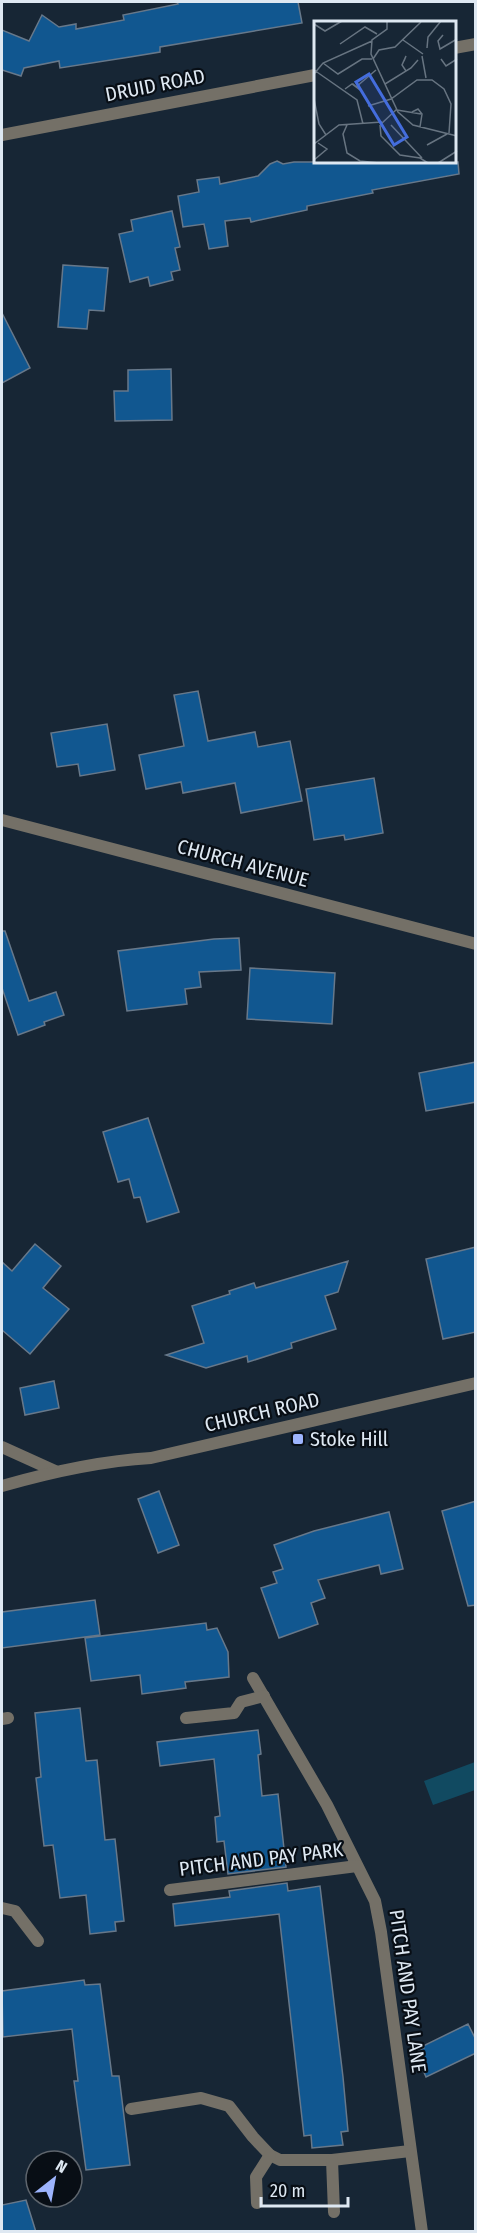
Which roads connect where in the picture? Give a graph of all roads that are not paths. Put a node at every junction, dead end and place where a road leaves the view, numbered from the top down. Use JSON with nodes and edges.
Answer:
{"nodes":[{"id":1,"x":476,"y":44,"type":"edge"},
{"id":2,"x":456,"y":48,"type":"edge"},
{"id":3,"x":314,"y":75,"type":"edge"},
{"id":4,"x":2,"y":135,"type":"edge"},
{"id":5,"x":2,"y":820,"type":"edge"},
{"id":6,"x":476,"y":944,"type":"edge"},
{"id":7,"x":476,"y":1383,"type":"edge"},
{"id":8,"x":2,"y":1447,"type":"edge"},
{"id":9,"x":55,"y":1471,"type":"junction"},
{"id":10,"x":2,"y":1486,"type":"edge"},
{"id":11,"x":254,"y":1678,"type":"dead end"},
{"id":12,"x":264,"y":1696,"type":"junction"},
{"id":13,"x":186,"y":1718,"type":"dead end"},
{"id":14,"x":357,"y":1866,"type":"junction"},
{"id":15,"x":170,"y":1890,"type":"dead end"},
{"id":16,"x":2,"y":1908,"type":"edge"},
{"id":17,"x":39,"y":1941,"type":"dead end"},
{"id":18,"x":131,"y":2109,"type":"dead end"},
{"id":19,"x":410,"y":2151,"type":"junction"},
{"id":20,"x":270,"y":2155,"type":"junction"},
{"id":21,"x":332,"y":2160,"type":"junction"},
{"id":22,"x":257,"y":2203,"type":"dead end"},
{"id":23,"x":334,"y":2212,"type":"dead end"},
{"id":24,"x":422,"y":2232,"type":"edge"}],
"edges":[{"from":1,"to":2,"type":"street"},
{"from":3,"to":4,"type":"street","name":"DRUID ROAD"},
{"from":5,"to":6,"type":"street","name":"CHURCH AVENUE"},
{"from":7,"to":9,"type":"street","name":"CHURCH ROAD"},
{"from":8,"to":9,"type":"street"},
{"from":9,"to":10,"type":"street","name":"CHURCH ROAD"},
{"from":11,"to":12,"type":"street","name":"PITCH AND PAY LANE"},
{"from":12,"to":13,"type":"street"},
{"from":12,"to":14,"type":"street","name":"PITCH AND PAY LANE"},
{"from":14,"to":15,"type":"street","name":"PITCH AND PAY PARK"},
{"from":14,"to":19,"type":"street","name":"PITCH AND PAY LANE"},
{"from":16,"to":17,"type":"street"},
{"from":18,"to":20,"type":"street"},
{"from":19,"to":21,"type":"street"},
{"from":19,"to":24,"type":"street","name":"PITCH AND PAY LANE"},
{"from":20,"to":21,"type":"street"},
{"from":20,"to":22,"type":"street"},
{"from":21,"to":23,"type":"street"}]}
